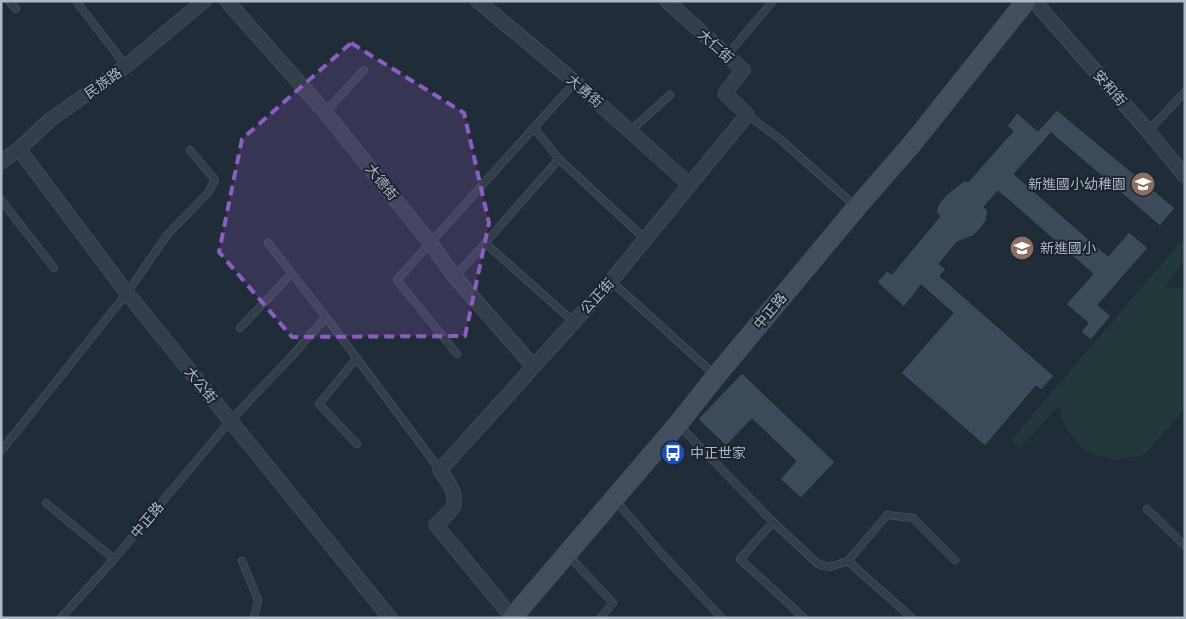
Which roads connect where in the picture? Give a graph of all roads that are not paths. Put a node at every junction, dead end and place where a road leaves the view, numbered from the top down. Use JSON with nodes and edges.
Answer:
{"nodes":[{"id":1,"x":9,"y":1,"type":"edge"},
{"id":2,"x":76,"y":1,"type":"edge"},
{"id":3,"x":204,"y":1,"type":"edge"},
{"id":4,"x":228,"y":1,"type":"edge"},
{"id":5,"x":478,"y":1,"type":"edge"},
{"id":6,"x":667,"y":1,"type":"edge"},
{"id":7,"x":773,"y":1,"type":"edge"},
{"id":8,"x":1026,"y":1,"type":"edge"},
{"id":9,"x":1034,"y":1,"type":"edge"},
{"id":10,"x":16,"y":9,"type":"dead end"},
{"id":11,"x":727,"y":55,"type":"junction"},
{"id":12,"x":126,"y":66,"type":"junction"},
{"id":13,"x":364,"y":70,"type":"dead end"},
{"id":14,"x":575,"y":82,"type":"junction"},
{"id":15,"x":1185,"y":92,"type":"edge"},
{"id":16,"x":670,"y":94,"type":"dead end"},
{"id":17,"x":325,"y":112,"type":"junction"},
{"id":18,"x":747,"y":115,"type":"junction"},
{"id":19,"x":534,"y":128,"type":"junction"},
{"id":20,"x":630,"y":131,"type":"junction"},
{"id":21,"x":1148,"y":131,"type":"junction"},
{"id":22,"x":19,"y":149,"type":"junction"},
{"id":23,"x":190,"y":150,"type":"dead end"},
{"id":24,"x":559,"y":159,"type":"junction"},
{"id":25,"x":1,"y":162,"type":"edge"},
{"id":26,"x":1185,"y":176,"type":"edge"},
{"id":27,"x":690,"y":185,"type":"junction"},
{"id":28,"x":1,"y":200,"type":"edge"},
{"id":29,"x":856,"y":207,"type":"junction"},
{"id":30,"x":645,"y":239,"type":"junction"},
{"id":31,"x":485,"y":243,"type":"junction"},
{"id":32,"x":268,"y":244,"type":"dead end"},
{"id":33,"x":432,"y":244,"type":"junction"},
{"id":34,"x":54,"y":268,"type":"dead end"},
{"id":35,"x":291,"y":274,"type":"junction"},
{"id":36,"x":455,"y":277,"type":"junction"},
{"id":37,"x":611,"y":281,"type":"junction"},
{"id":38,"x":127,"y":293,"type":"junction"},
{"id":39,"x":326,"y":317,"type":"junction"},
{"id":40,"x":574,"y":322,"type":"junction"},
{"id":41,"x":240,"y":328,"type":"dead end"},
{"id":42,"x":457,"y":354,"type":"dead end"},
{"id":43,"x":356,"y":359,"type":"junction"},
{"id":44,"x":533,"y":366,"type":"junction"},
{"id":45,"x":716,"y":376,"type":"junction"},
{"id":46,"x":230,"y":421,"type":"junction"},
{"id":47,"x":678,"y":424,"type":"junction"},
{"id":48,"x":358,"y":444,"type":"dead end"},
{"id":49,"x":1,"y":451,"type":"edge"},
{"id":50,"x":440,"y":470,"type":"junction"},
{"id":51,"x":614,"y":498,"type":"junction"},
{"id":52,"x":46,"y":503,"type":"dead end"},
{"id":53,"x":1147,"y":509,"type":"dead end"},
{"id":54,"x":773,"y":522,"type":"junction"},
{"id":55,"x":1185,"y":546,"type":"edge"},
{"id":56,"x":567,"y":554,"type":"junction"},
{"id":57,"x":114,"y":559,"type":"junction"},
{"id":58,"x":955,"y":560,"type":"dead end"},
{"id":59,"x":242,"y":561,"type":"dead end"},
{"id":60,"x":848,"y":561,"type":"junction"},
{"id":61,"x":800,"y":616,"type":"edge"},
{"id":62,"x":512,"y":617,"type":"edge"},
{"id":63,"x":61,"y":618,"type":"edge"},
{"id":64,"x":254,"y":618,"type":"edge"},
{"id":65,"x":390,"y":618,"type":"edge"},
{"id":66,"x":600,"y":618,"type":"edge"},
{"id":67,"x":722,"y":618,"type":"edge"},
{"id":68,"x":912,"y":618,"type":"edge"}],
"edges":[{"from":1,"to":10,"type":"lane"},
{"from":2,"to":12,"type":"lane"},
{"from":3,"to":12,"type":"street","name":"民族路"},
{"from":4,"to":17,"type":"street","name":"大德街"},
{"from":5,"to":14,"type":"street","name":"大勇街"},
{"from":6,"to":11,"type":"street","name":"大仁街"},
{"from":7,"to":11,"type":"lane"},
{"from":8,"to":29,"type":"street","name":"中正路"},
{"from":9,"to":21,"type":"street","name":"安和街"},
{"from":11,"to":18,"type":"street","name":"大仁街"},
{"from":12,"to":22,"type":"street","name":"民族路"},
{"from":13,"to":17,"type":"lane"},
{"from":14,"to":19,"type":"lane"},
{"from":14,"to":20,"type":"street","name":"大勇街"},
{"from":15,"to":21,"type":"lane"},
{"from":16,"to":20,"type":"lane"},
{"from":17,"to":33,"type":"street","name":"大德街"},
{"from":18,"to":27,"type":"street","name":"公正街"},
{"from":18,"to":29,"type":"lane"},
{"from":19,"to":24,"type":"lane"},
{"from":19,"to":33,"type":"lane"},
{"from":20,"to":27,"type":"street","name":"大勇街"},
{"from":21,"to":26,"type":"street","name":"安和街"},
{"from":22,"to":25,"type":"street","name":"民族路"},
{"from":22,"to":38,"type":"street","name":"大公街"},
{"from":23,"to":38,"type":"lane"},
{"from":24,"to":30,"type":"lane"},
{"from":24,"to":31,"type":"lane"},
{"from":27,"to":30,"type":"street","name":"公正街"},
{"from":28,"to":34,"type":"lane"},
{"from":29,"to":45,"type":"street","name":"中正路"},
{"from":30,"to":37,"type":"street","name":"公正街"},
{"from":31,"to":36,"type":"lane"},
{"from":31,"to":40,"type":"lane"},
{"from":32,"to":35,"type":"lane"},
{"from":33,"to":36,"type":"street","name":"大德街"},
{"from":33,"to":42,"type":"lane"},
{"from":35,"to":39,"type":"lane"},
{"from":35,"to":41,"type":"lane"},
{"from":36,"to":44,"type":"street","name":"大德街"},
{"from":37,"to":40,"type":"street","name":"公正街"},
{"from":37,"to":45,"type":"lane"},
{"from":38,"to":46,"type":"street","name":"大公街"},
{"from":38,"to":49,"type":"lane"},
{"from":39,"to":43,"type":"lane"},
{"from":39,"to":46,"type":"lane","name":"中正路"},
{"from":40,"to":44,"type":"street","name":"公正街"},
{"from":43,"to":48,"type":"lane"},
{"from":43,"to":50,"type":"lane"},
{"from":44,"to":50,"type":"street","name":"公正街"},
{"from":45,"to":47,"type":"street","name":"中正路"},
{"from":46,"to":57,"type":"lane","name":"中正路"},
{"from":46,"to":65,"type":"street","name":"大公街"},
{"from":47,"to":51,"type":"street","name":"中正路"},
{"from":47,"to":54,"type":"lane"},
{"from":50,"to":62,"type":"street"},
{"from":51,"to":56,"type":"street","name":"中正路"},
{"from":51,"to":67,"type":"lane"},
{"from":52,"to":57,"type":"lane"},
{"from":53,"to":55,"type":"lane"},
{"from":54,"to":60,"type":"lane"},
{"from":54,"to":61,"type":"lane"},
{"from":56,"to":62,"type":"street","name":"中正路"},
{"from":56,"to":66,"type":"lane"},
{"from":57,"to":63,"type":"lane","name":"中正路"},
{"from":58,"to":60,"type":"lane"},
{"from":59,"to":64,"type":"lane"},
{"from":60,"to":68,"type":"lane"}]}
